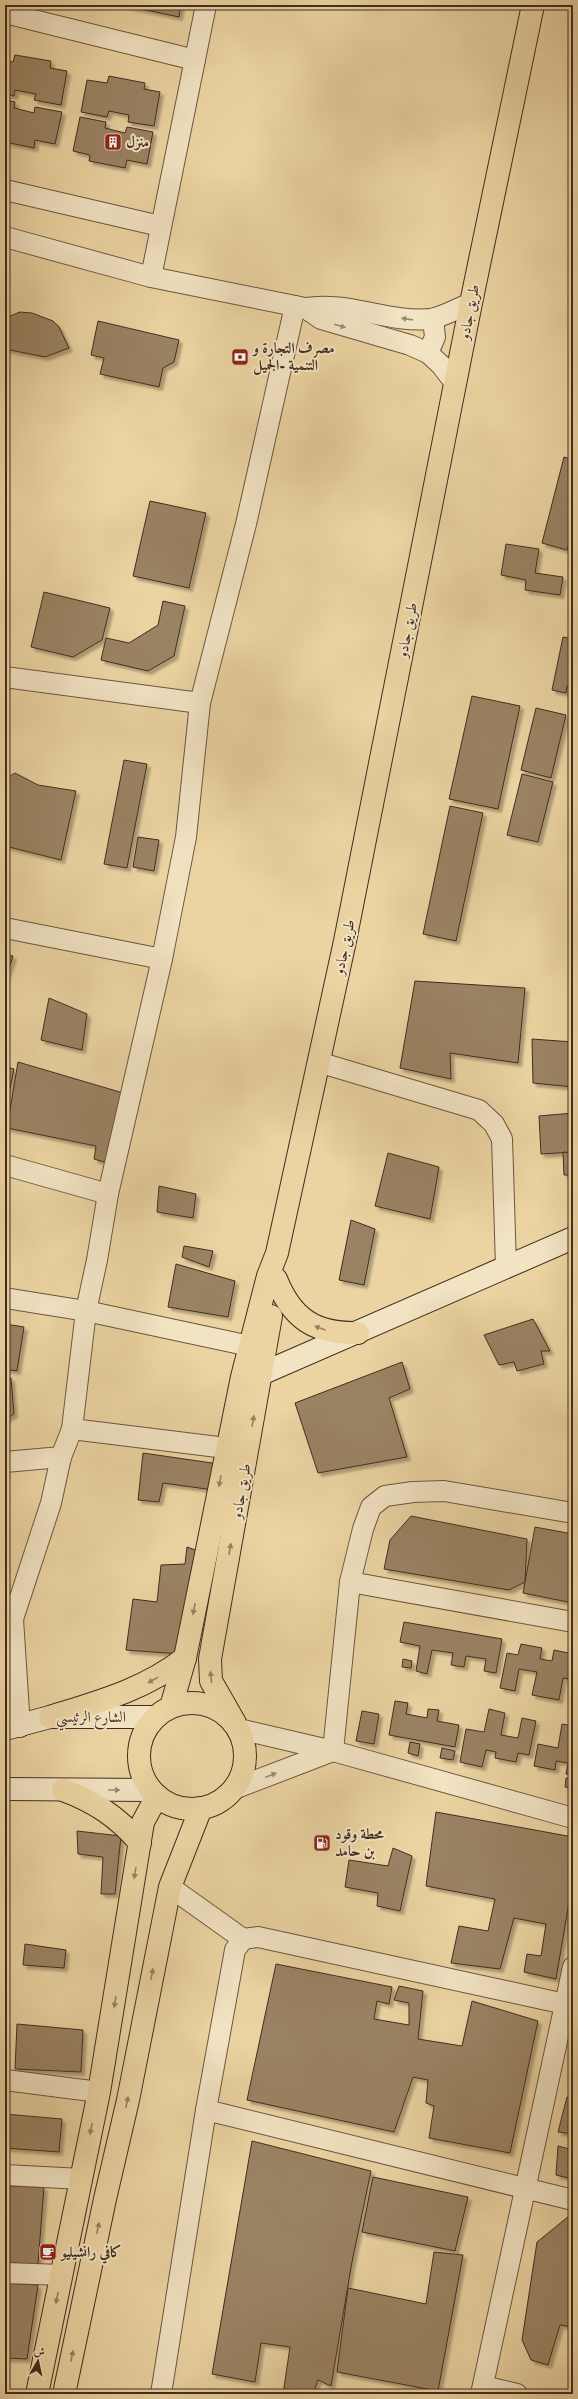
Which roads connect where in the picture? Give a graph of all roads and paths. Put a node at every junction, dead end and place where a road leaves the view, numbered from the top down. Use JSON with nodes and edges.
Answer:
{"nodes":[{"id":1,"x":206,"y":5,"type":"edge"},
{"id":2,"x":533,"y":5,"type":"edge"},
{"id":3,"x":5,"y":13,"type":"edge"},
{"id":4,"x":195,"y":60,"type":"junction"},
{"id":5,"x":5,"y":190,"type":"edge"},
{"id":6,"x":160,"y":226,"type":"junction"},
{"id":7,"x":5,"y":237,"type":"edge"},
{"id":8,"x":151,"y":276,"type":"junction"},
{"id":9,"x":471,"y":303,"type":"junction"},
{"id":10,"x":300,"y":307,"type":"junction"},
{"id":11,"x":432,"y":319,"type":"junction"},
{"id":12,"x":428,"y":353,"type":"junction"},
{"id":13,"x":455,"y":383,"type":"junction"},
{"id":14,"x":5,"y":677,"type":"edge"},
{"id":15,"x":200,"y":703,"type":"junction"},
{"id":16,"x":5,"y":928,"type":"edge"},
{"id":17,"x":162,"y":959,"type":"junction"},
{"id":18,"x":318,"y":1062,"type":"junction"},
{"id":19,"x":5,"y":1165,"type":"edge"},
{"id":20,"x":108,"y":1194,"type":"junction"},
{"id":21,"x":573,"y":1238,"type":"edge"},
{"id":22,"x":277,"y":1253,"type":"junction"},
{"id":23,"x":506,"y":1266,"type":"junction"},
{"id":24,"x":276,"y":1279,"type":"junction"},
{"id":25,"x":5,"y":1298,"type":"edge"},
{"id":26,"x":86,"y":1311,"type":"junction"},
{"id":27,"x":358,"y":1333,"type":"junction"},
{"id":28,"x":250,"y":1346,"type":"junction"},
{"id":29,"x":252,"y":1375,"type":"junction"},
{"id":30,"x":72,"y":1429,"type":"junction"},
{"id":31,"x":226,"y":1448,"type":"junction"},
{"id":32,"x":61,"y":1457,"type":"junction"},
{"id":33,"x":5,"y":1462,"type":"edge"},
{"id":34,"x":573,"y":1513,"type":"edge"},
{"id":35,"x":350,"y":1582,"type":"junction"},
{"id":36,"x":9,"y":1619,"type":"edge"},
{"id":37,"x":573,"y":1622,"type":"edge"},
{"id":38,"x":185,"y":1658,"type":"junction"},
{"id":39,"x":163,"y":1712,"type":"junction"},
{"id":40,"x":50,"y":1717,"type":"junction"},
{"id":41,"x":237,"y":1726,"type":"junction"},
{"id":42,"x":13,"y":1728,"type":"edge"},
{"id":43,"x":333,"y":1751,"type":"junction"},
{"id":44,"x":5,"y":1789,"type":"edge"},
{"id":45,"x":234,"y":1789,"type":"junction"},
{"id":46,"x":63,"y":1790,"type":"junction"},
{"id":47,"x":154,"y":1793,"type":"junction"},
{"id":48,"x":201,"y":1808,"type":"junction"},
{"id":49,"x":573,"y":1818,"type":"edge"},
{"id":50,"x":140,"y":1843,"type":"junction"},
{"id":51,"x":170,"y":1887,"type":"junction"},
{"id":52,"x":242,"y":1938,"type":"junction"},
{"id":53,"x":573,"y":1968,"type":"edge"},
{"id":54,"x":565,"y":2004,"type":"junction"},
{"id":55,"x":5,"y":2080,"type":"edge"},
{"id":56,"x":99,"y":2092,"type":"junction"},
{"id":57,"x":206,"y":2110,"type":"junction"},
{"id":58,"x":5,"y":2175,"type":"edge"},
{"id":59,"x":82,"y":2179,"type":"junction"},
{"id":60,"x":525,"y":2189,"type":"junction"},
{"id":61,"x":573,"y":2200,"type":"edge"},
{"id":62,"x":5,"y":2273,"type":"edge"},
{"id":63,"x":62,"y":2275,"type":"junction"},
{"id":64,"x":482,"y":2390,"type":"edge"},
{"id":65,"x":37,"y":2394,"type":"edge"},
{"id":66,"x":64,"y":2394,"type":"edge"},
{"id":67,"x":161,"y":2394,"type":"edge"},
{"id":68,"x":517,"y":2394,"type":"edge"}],
"edges":[{"from":1,"to":4,"type":"street"},
{"from":2,"to":9,"type":"highway","name":"طريق جادو"},
{"from":3,"to":4,"type":"street"},
{"from":4,"to":6,"type":"street"},
{"from":5,"to":6,"type":"street"},
{"from":6,"to":8,"type":"street"},
{"from":7,"to":8,"type":"street"},
{"from":8,"to":10,"type":"street"},
{"from":9,"to":11,"type":"street"},
{"from":9,"to":13,"type":"highway","name":"طريق جادو"},
{"from":11,"to":10,"type":"street","one_way":true},
{"from":10,"to":12,"type":"street","one_way":true},
{"from":10,"to":15,"type":"street"},
{"from":11,"to":12,"type":"street"},
{"from":12,"to":13,"type":"street"},
{"from":13,"to":18,"type":"highway","name":"طريق جادو"},
{"from":14,"to":15,"type":"street"},
{"from":15,"to":17,"type":"street"},
{"from":16,"to":17,"type":"street"},
{"from":17,"to":20,"type":"street"},
{"from":18,"to":22,"type":"highway","name":"طريق جادو"},
{"from":18,"to":23,"type":"street"},
{"from":19,"to":20,"type":"street"},
{"from":20,"to":26,"type":"street"},
{"from":21,"to":23,"type":"street"},
{"from":22,"to":24,"type":"highway","name":"طريق جادو"},
{"from":22,"to":28,"type":"highway","name":"طريق جادو"},
{"from":23,"to":27,"type":"street"},
{"from":27,"to":24,"type":"highway","one_way":true},
{"from":24,"to":29,"type":"highway","name":"طريق جادو"},
{"from":25,"to":26,"type":"street"},
{"from":26,"to":28,"type":"street"},
{"from":26,"to":30,"type":"street"},
{"from":27,"to":29,"type":"street"},
{"from":28,"to":29,"type":"highway","name":"طريق جادو"},
{"from":29,"to":31,"type":"highway","name":"طريق جادو"},
{"from":41,"to":29,"type":"highway","name":"طريق جادو","one_way":true},
{"from":30,"to":31,"type":"street"},
{"from":30,"to":32,"type":"street"},
{"from":31,"to":38,"type":"highway","name":"طريق جادو","one_way":true},
{"from":32,"to":33,"type":"street"},
{"from":32,"to":36,"type":"street"},
{"from":34,"to":35,"type":"street"},
{"from":35,"to":37,"type":"street"},
{"from":35,"to":43,"type":"street"},
{"from":36,"to":42,"type":"street"},
{"from":38,"to":39,"type":"highway","name":"طريق جادو"},
{"from":38,"to":40,"type":"highway","one_way":true},
{"from":39,"to":40,"type":"street","name":"الشارع الرئيسي"},
{"from":39,"to":41,"type":"highway"},
{"from":39,"to":47,"type":"highway"},
{"from":40,"to":42,"type":"street","name":"الشارع الرئيسي"},
{"from":41,"to":43,"type":"street"},
{"from":41,"to":45,"type":"highway"},
{"from":45,"to":43,"type":"street","one_way":true},
{"from":43,"to":49,"type":"street"},
{"from":44,"to":46,"type":"street"},
{"from":45,"to":48,"type":"highway"},
{"from":46,"to":47,"type":"street","one_way":true},
{"from":46,"to":50,"type":"highway"},
{"from":47,"to":48,"type":"highway"},
{"from":47,"to":50,"type":"highway"},
{"from":48,"to":51,"type":"highway"},
{"from":50,"to":56,"type":"highway","one_way":true},
{"from":51,"to":52,"type":"street"},
{"from":66,"to":51,"type":"highway","one_way":true},
{"from":52,"to":54,"type":"street"},
{"from":52,"to":57,"type":"street"},
{"from":53,"to":54,"type":"street"},
{"from":54,"to":60,"type":"street"},
{"from":55,"to":56,"type":"street"},
{"from":56,"to":59,"type":"highway","one_way":true},
{"from":57,"to":60,"type":"street"},
{"from":57,"to":67,"type":"street"},
{"from":58,"to":59,"type":"street"},
{"from":59,"to":63,"type":"highway"},
{"from":60,"to":61,"type":"street"},
{"from":60,"to":64,"type":"street"},
{"from":62,"to":63,"type":"street"},
{"from":63,"to":65,"type":"highway","one_way":true},
{"from":64,"to":68,"type":"street"}]}
